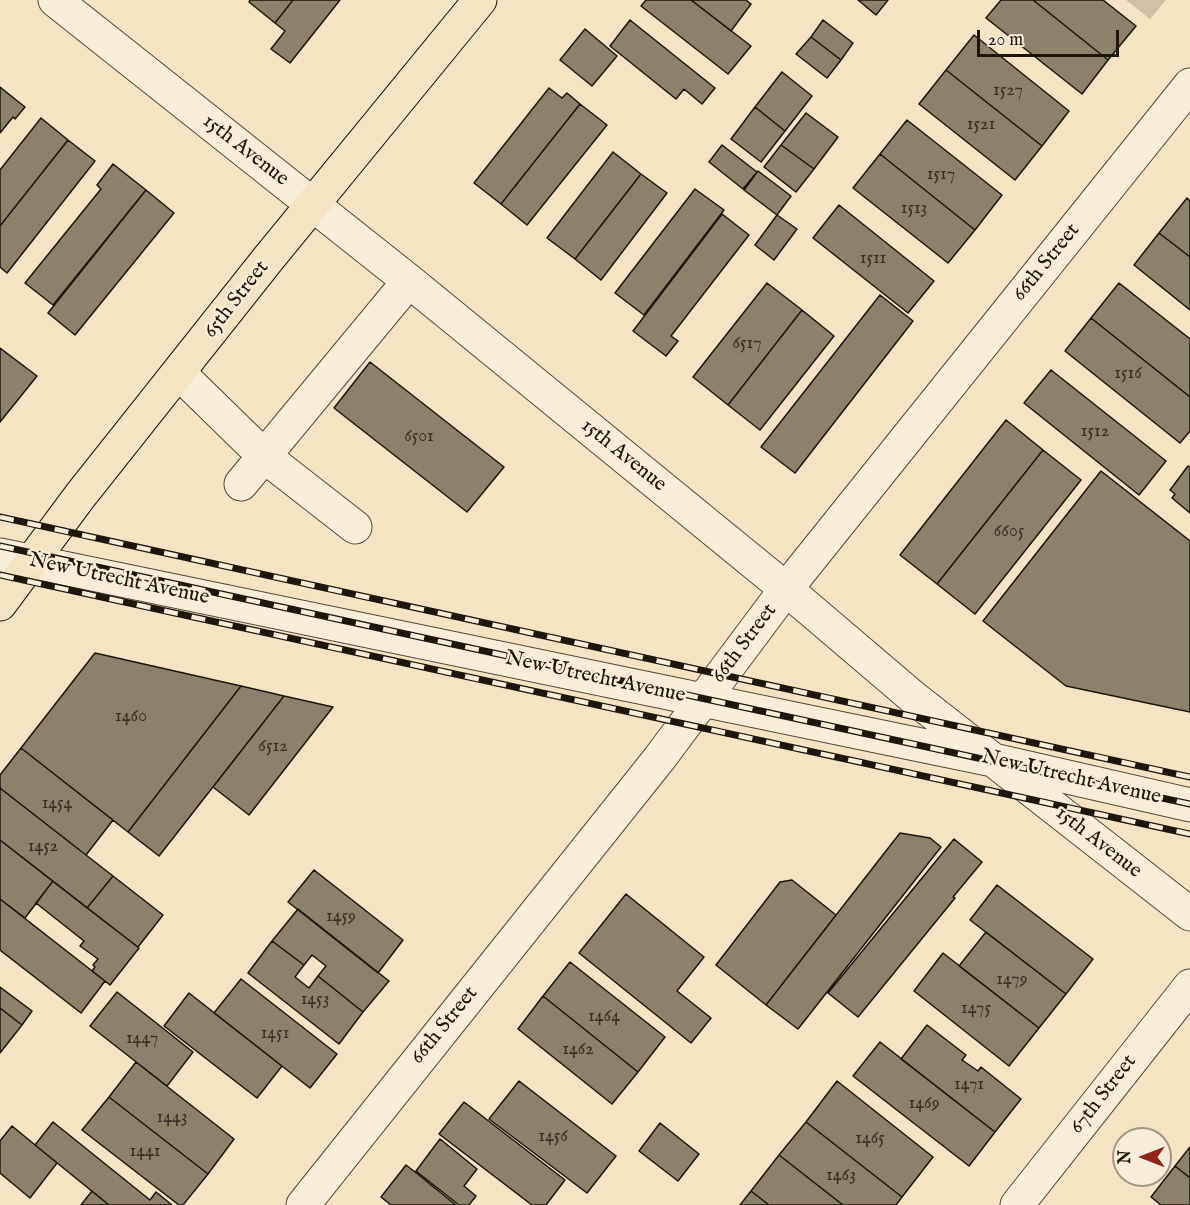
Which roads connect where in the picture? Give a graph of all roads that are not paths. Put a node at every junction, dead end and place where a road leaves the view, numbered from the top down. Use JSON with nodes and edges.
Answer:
{"nodes":[{"id":1,"x":55,"y":0,"type":"edge"},
{"id":2,"x":480,"y":0,"type":"edge"},
{"id":3,"x":1190,"y":85,"type":"edge"},
{"id":4,"x":314,"y":205,"type":"junction"},
{"id":5,"x":409,"y":281,"type":"junction"},
{"id":6,"x":179,"y":373,"type":"junction"},
{"id":7,"x":264,"y":456,"type":"junction"},
{"id":8,"x":241,"y":484,"type":"dead end"},
{"id":9,"x":355,"y":527,"type":"dead end"},
{"id":10,"x":0,"y":555,"type":"edge"},
{"id":11,"x":32,"y":561,"type":"junction"},
{"id":12,"x":786,"y":589,"type":"junction"},
{"id":13,"x":0,"y":604,"type":"edge"},
{"id":14,"x":703,"y":700,"type":"junction"},
{"id":15,"x":993,"y":760,"type":"junction"},
{"id":16,"x":1190,"y":805,"type":"edge"},
{"id":17,"x":1190,"y":914,"type":"edge"},
{"id":18,"x":1190,"y":986,"type":"edge"},
{"id":19,"x":303,"y":1205,"type":"edge"},
{"id":20,"x":1017,"y":1205,"type":"edge"}],
"edges":[{"from":1,"to":4,"type":"street","name":"15th Avenue"},
{"from":2,"to":4,"type":"main road","name":"65th Street"},
{"from":3,"to":12,"type":"street","name":"66th Street"},
{"from":4,"to":5,"type":"street","name":"15th Avenue"},
{"from":4,"to":6,"type":"main road","name":"65th Street"},
{"from":5,"to":7,"type":"street"},
{"from":5,"to":12,"type":"street","name":"15th Avenue"},
{"from":6,"to":7,"type":"street"},
{"from":6,"to":11,"type":"main road","name":"65th Street"},
{"from":7,"to":8,"type":"street"},
{"from":7,"to":9,"type":"street"},
{"from":10,"to":11,"type":"street","name":"New Utrecht Avenue"},
{"from":11,"to":13,"type":"main road","name":"65th Street"},
{"from":11,"to":14,"type":"street","name":"New Utrecht Avenue"},
{"from":12,"to":14,"type":"street","name":"66th Street"},
{"from":12,"to":15,"type":"street","name":"15th Avenue"},
{"from":14,"to":15,"type":"street","name":"New Utrecht Avenue"},
{"from":14,"to":19,"type":"street","name":"66th Street"},
{"from":15,"to":16,"type":"street","name":"New Utrecht Avenue"},
{"from":15,"to":17,"type":"street","name":"15th Avenue"},
{"from":18,"to":20,"type":"street","name":"67th Street"}]}
